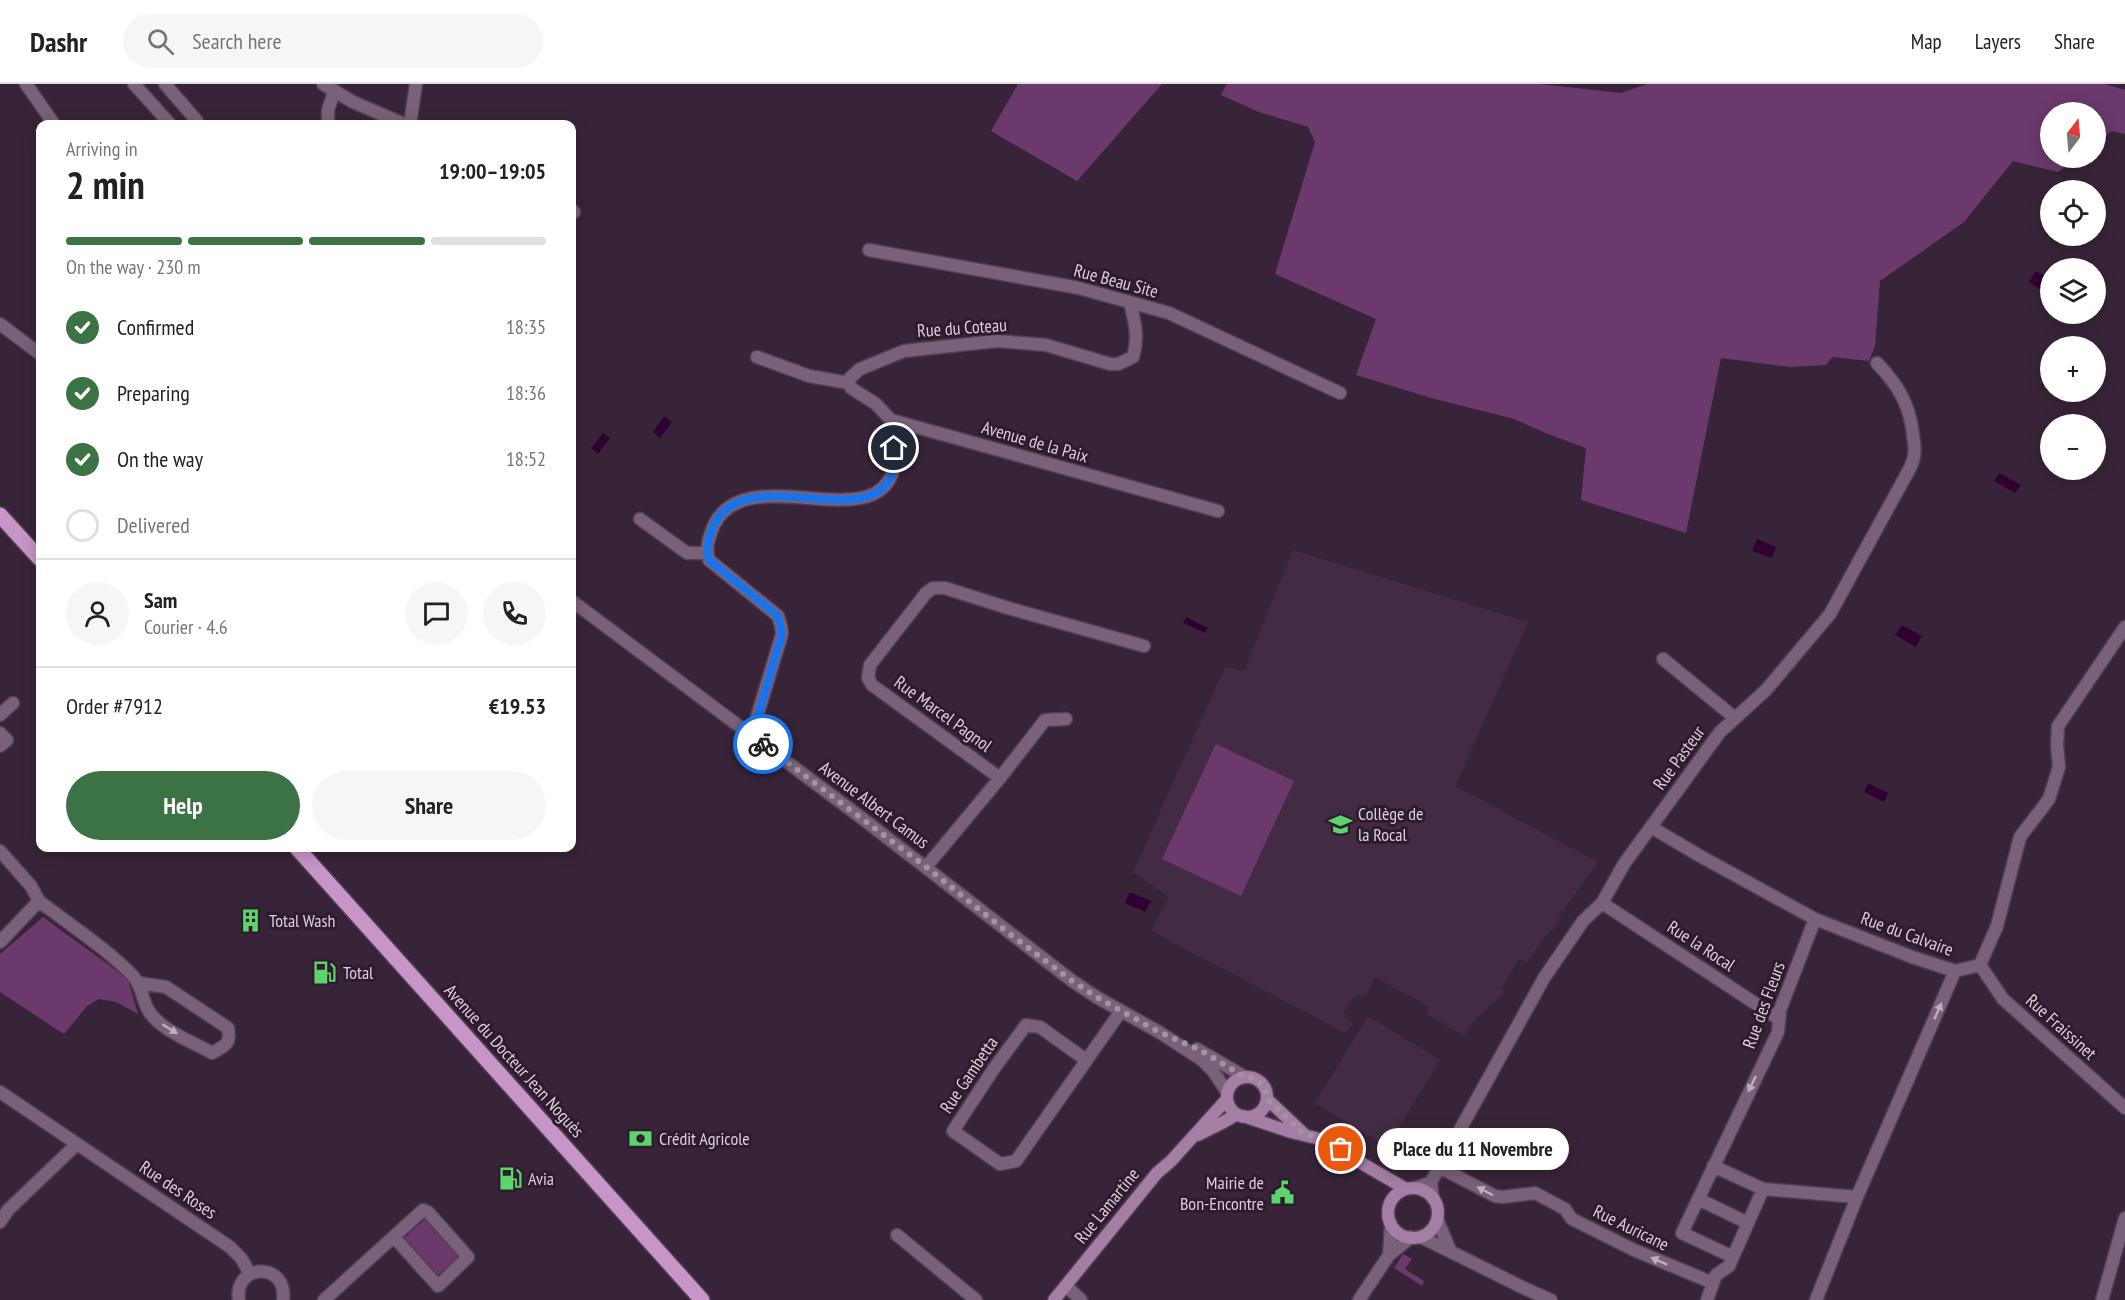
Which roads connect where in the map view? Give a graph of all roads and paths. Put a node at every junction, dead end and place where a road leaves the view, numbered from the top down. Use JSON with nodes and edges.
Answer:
{"nodes":[{"id":1,"x":26,"y":84,"type":"edge"},
{"id":2,"x":134,"y":84,"type":"edge"},
{"id":3,"x":165,"y":84,"type":"edge"},
{"id":4,"x":323,"y":84,"type":"edge"},
{"id":5,"x":416,"y":84,"type":"edge"},
{"id":6,"x":334,"y":92,"type":"junction"},
{"id":7,"x":51,"y":120,"type":"edge"},
{"id":8,"x":166,"y":120,"type":"edge"},
{"id":9,"x":196,"y":120,"type":"edge"},
{"id":10,"x":328,"y":120,"type":"edge"},
{"id":11,"x":395,"y":120,"type":"edge"},
{"id":12,"x":411,"y":120,"type":"edge"},
{"id":13,"x":869,"y":250,"type":"dead end"},
{"id":14,"x":1130,"y":303,"type":"junction"},
{"id":15,"x":0,"y":324,"type":"edge"},
{"id":16,"x":36,"y":351,"type":"edge"},
{"id":17,"x":757,"y":357,"type":"dead end"},
{"id":18,"x":1877,"y":363,"type":"dead end"},
{"id":19,"x":850,"y":383,"type":"junction"},
{"id":20,"x":1340,"y":393,"type":"dead end"},
{"id":21,"x":891,"y":420,"type":"junction"},
{"id":22,"x":1218,"y":511,"type":"dead end"},
{"id":23,"x":0,"y":514,"type":"edge"},
{"id":24,"x":640,"y":519,"type":"dead end"},
{"id":25,"x":706,"y":553,"type":"junction"},
{"id":26,"x":36,"y":555,"type":"edge"},
{"id":27,"x":576,"y":605,"type":"edge"},
{"id":28,"x":2125,"y":627,"type":"edge"},
{"id":29,"x":1144,"y":646,"type":"dead end"},
{"id":30,"x":1663,"y":659,"type":"dead end"},
{"id":31,"x":13,"y":703,"type":"dead end"},
{"id":32,"x":0,"y":715,"type":"edge"},
{"id":33,"x":1735,"y":718,"type":"junction"},
{"id":34,"x":1066,"y":719,"type":"dead end"},
{"id":35,"x":0,"y":733,"type":"edge"},
{"id":36,"x":752,"y":736,"type":"junction"},
{"id":37,"x":0,"y":746,"type":"edge"},
{"id":38,"x":1000,"y":778,"type":"junction"},
{"id":39,"x":1651,"y":827,"type":"junction"},
{"id":40,"x":0,"y":851,"type":"edge"},
{"id":41,"x":301,"y":852,"type":"edge"},
{"id":42,"x":926,"y":867,"type":"junction"},
{"id":43,"x":39,"y":902,"type":"junction"},
{"id":44,"x":1602,"y":903,"type":"junction"},
{"id":45,"x":1815,"y":919,"type":"junction"},
{"id":46,"x":0,"y":942,"type":"edge"},
{"id":47,"x":1980,"y":965,"type":"junction"},
{"id":48,"x":1955,"y":971,"type":"junction"},
{"id":49,"x":139,"y":983,"type":"junction"},
{"id":50,"x":1121,"y":1011,"type":"junction"},
{"id":51,"x":1778,"y":1026,"type":"junction"},
{"id":52,"x":1159,"y":1032,"type":"junction"},
{"id":53,"x":1086,"y":1060,"type":"junction"},
{"id":54,"x":1245,"y":1077,"type":"junction"},
{"id":55,"x":0,"y":1092,"type":"edge"},
{"id":56,"x":1227,"y":1095,"type":"junction"},
{"id":57,"x":1267,"y":1099,"type":"junction"},
{"id":58,"x":2125,"y":1108,"type":"edge"},
{"id":59,"x":1240,"y":1115,"type":"junction"},
{"id":60,"x":1304,"y":1134,"type":"junction"},
{"id":61,"x":1191,"y":1138,"type":"junction"},
{"id":62,"x":77,"y":1144,"type":"junction"},
{"id":63,"x":1713,"y":1166,"type":"junction"},
{"id":64,"x":1439,"y":1167,"type":"junction"},
{"id":65,"x":1375,"y":1172,"type":"junction"},
{"id":66,"x":1431,"y":1182,"type":"junction"},
{"id":67,"x":1411,"y":1189,"type":"junction"},
{"id":68,"x":1763,"y":1189,"type":"junction"},
{"id":69,"x":1857,"y":1197,"type":"junction"},
{"id":70,"x":1698,"y":1198,"type":"junction"},
{"id":71,"x":1433,"y":1199,"type":"junction"},
{"id":72,"x":1391,"y":1203,"type":"junction"},
{"id":73,"x":2125,"y":1218,"type":"edge"},
{"id":74,"x":1437,"y":1219,"type":"junction"},
{"id":75,"x":0,"y":1222,"type":"edge"},
{"id":76,"x":1748,"y":1223,"type":"junction"},
{"id":77,"x":1391,"y":1224,"type":"junction"},
{"id":78,"x":897,"y":1235,"type":"dead end"},
{"id":79,"x":394,"y":1237,"type":"junction"},
{"id":80,"x":1416,"y":1237,"type":"junction"},
{"id":81,"x":1450,"y":1250,"type":"junction"},
{"id":82,"x":1389,"y":1255,"type":"junction"},
{"id":83,"x":1733,"y":1257,"type":"junction"},
{"id":84,"x":250,"y":1274,"type":"junction"},
{"id":85,"x":1713,"y":1283,"type":"junction"},
{"id":86,"x":1066,"y":1286,"type":"junction"},
{"id":87,"x":239,"y":1300,"type":"edge"},
{"id":88,"x":284,"y":1300,"type":"edge"},
{"id":89,"x":324,"y":1300,"type":"edge"},
{"id":90,"x":702,"y":1300,"type":"edge"},
{"id":91,"x":976,"y":1300,"type":"edge"},
{"id":92,"x":1054,"y":1300,"type":"edge"},
{"id":93,"x":1081,"y":1300,"type":"edge"},
{"id":94,"x":1359,"y":1300,"type":"edge"},
{"id":95,"x":1551,"y":1300,"type":"edge"},
{"id":96,"x":1707,"y":1300,"type":"edge"},
{"id":97,"x":1816,"y":1300,"type":"edge"},
{"id":98,"x":2102,"y":1300,"type":"edge"}],
"edges":[{"from":1,"to":7,"type":"street"},
{"from":2,"to":8,"type":"street"},
{"from":3,"to":9,"type":"street"},
{"from":4,"to":6,"type":"street"},
{"from":5,"to":12,"type":"street"},
{"from":6,"to":10,"type":"street"},
{"from":6,"to":11,"type":"street"},
{"from":13,"to":14,"type":"street","name":"Rue Beau Site"},
{"from":14,"to":19,"type":"street","name":"Rue du Coteau"},
{"from":14,"to":20,"type":"street","name":"Rue Beau Site"},
{"from":15,"to":16,"type":"street"},
{"from":17,"to":19,"type":"street"},
{"from":18,"to":33,"type":"street","name":"Rue Pasteur"},
{"from":19,"to":21,"type":"street","name":"Avenue de la Paix"},
{"from":21,"to":22,"type":"street","name":"Avenue de la Paix"},
{"from":21,"to":25,"type":"street"},
{"from":23,"to":26,"type":"main road"},
{"from":24,"to":25,"type":"street"},
{"from":25,"to":36,"type":"street"},
{"from":27,"to":36,"type":"street","name":"Avenue Albert Camus"},
{"from":28,"to":47,"type":"street"},
{"from":29,"to":38,"type":"street","name":"Rue Marcel Pagnol"},
{"from":30,"to":33,"type":"street"},
{"from":31,"to":32,"type":"street"},
{"from":33,"to":39,"type":"street","name":"Rue Pasteur"},
{"from":34,"to":38,"type":"street"},
{"from":35,"to":37,"type":"street"},
{"from":36,"to":42,"type":"street","name":"Avenue Albert Camus"},
{"from":38,"to":42,"type":"street","name":"Rue Marcel Pagnol"},
{"from":39,"to":44,"type":"street","name":"Rue Pasteur"},
{"from":39,"to":45,"type":"street","name":"Rue du Calvaire"},
{"from":40,"to":43,"type":"street"},
{"from":41,"to":90,"type":"main road","name":"Avenue du Docteur Jean Noguès"},
{"from":42,"to":50,"type":"street","name":"Avenue Albert Camus"},
{"from":43,"to":46,"type":"street"},
{"from":43,"to":49,"type":"street"},
{"from":44,"to":51,"type":"street","name":"Rue la Rocal"},
{"from":44,"to":64,"type":"street","name":"Rue Pasteur"},
{"from":45,"to":48,"type":"street","name":"Rue du Calvaire"},
{"from":45,"to":51,"type":"street","name":"Rue des Fleurs"},
{"from":47,"to":48,"type":"street"},
{"from":47,"to":58,"type":"street","name":"Rue Fraissinet"},
{"from":69,"to":48,"type":"street","name":"Rue du Calvaire","one_way":true},
{"from":49,"to":49,"type":"street","one_way":true},
{"from":50,"to":52,"type":"street","name":"Avenue Albert Camus"},
{"from":50,"to":53,"type":"street","name":"Rue Gambetta"},
{"from":51,"to":63,"type":"street","name":"Rue des Fleurs","one_way":true},
{"from":52,"to":54,"type":"street","name":"Avenue Albert Camus"},
{"from":52,"to":56,"type":"street","name":"Avenue Albert Camus"},
{"from":53,"to":53,"type":"street","name":"Rue Gambetta"},
{"from":54,"to":56,"type":"street"},
{"from":54,"to":57,"type":"street"},
{"from":55,"to":62,"type":"street","name":"Rue des Roses"},
{"from":56,"to":59,"type":"street"},
{"from":56,"to":61,"type":"street","name":"Rue Lamartine"},
{"from":57,"to":59,"type":"street"},
{"from":57,"to":60,"type":"street"},
{"from":59,"to":60,"type":"street"},
{"from":59,"to":61,"type":"street","name":"Rue Lamartine"},
{"from":60,"to":65,"type":"street"},
{"from":61,"to":86,"type":"street","name":"Rue Lamartine"},
{"from":62,"to":75,"type":"street"},
{"from":62,"to":84,"type":"street","name":"Rue des Roses"},
{"from":63,"to":68,"type":"street"},
{"from":63,"to":70,"type":"street","name":"Rue des Fleurs"},
{"from":64,"to":66,"type":"street","name":"Rue Pasteur"},
{"from":85,"to":64,"type":"street","name":"Rue Auricane","one_way":true},
{"from":65,"to":67,"type":"street"},
{"from":65,"to":72,"type":"street"},
{"from":66,"to":67,"type":"street"},
{"from":66,"to":71,"type":"street"},
{"from":67,"to":71,"type":"street"},
{"from":67,"to":72,"type":"street"},
{"from":68,"to":69,"type":"street"},
{"from":68,"to":76,"type":"street"},
{"from":69,"to":97,"type":"street","name":"Rue du Calvaire"},
{"from":70,"to":76,"type":"street"},
{"from":70,"to":83,"type":"street","name":"Rue des Fleurs"},
{"from":71,"to":74,"type":"street"},
{"from":72,"to":77,"type":"street"},
{"from":73,"to":98,"type":"street"},
{"from":74,"to":80,"type":"street"},
{"from":74,"to":81,"type":"street"},
{"from":76,"to":83,"type":"street"},
{"from":77,"to":80,"type":"street"},
{"from":77,"to":82,"type":"street"},
{"from":78,"to":91,"type":"street"},
{"from":79,"to":79,"type":"street"},
{"from":79,"to":89,"type":"street"},
{"from":80,"to":81,"type":"street"},
{"from":80,"to":82,"type":"street"},
{"from":81,"to":95,"type":"street"},
{"from":82,"to":94,"type":"street"},
{"from":83,"to":85,"type":"street"},
{"from":84,"to":87,"type":"street"},
{"from":84,"to":88,"type":"street"},
{"from":85,"to":96,"type":"street"},
{"from":86,"to":92,"type":"street","name":"Rue Lamartine"},
{"from":86,"to":93,"type":"street"}]}
